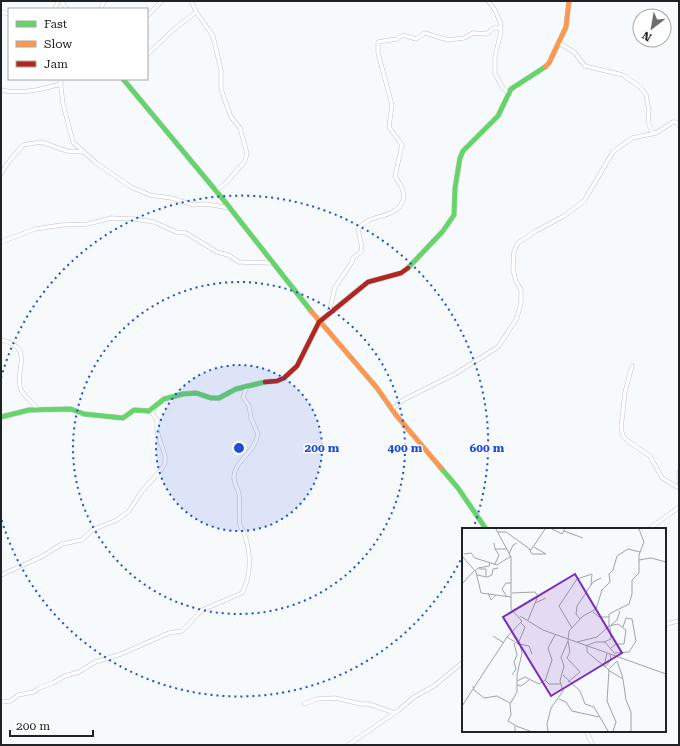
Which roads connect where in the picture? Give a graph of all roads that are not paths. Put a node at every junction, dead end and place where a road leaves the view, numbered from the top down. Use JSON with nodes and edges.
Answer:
{"nodes":[{"id":1,"x":162,"y":1,"type":"edge"},
{"id":2,"x":191,"y":1,"type":"edge"},
{"id":3,"x":488,"y":1,"type":"edge"},
{"id":4,"x":569,"y":1,"type":"edge"},
{"id":5,"x":196,"y":12,"type":"junction"},
{"id":6,"x":148,"y":15,"type":"edge"},
{"id":7,"x":501,"y":28,"type":"junction"},
{"id":8,"x":559,"y":43,"type":"junction"},
{"id":9,"x":148,"y":55,"type":"edge"},
{"id":10,"x":60,"y":80,"type":"edge"},
{"id":11,"x":124,"y":80,"type":"edge"},
{"id":12,"x":61,"y":84,"type":"junction"},
{"id":13,"x":1,"y":90,"type":"edge"},
{"id":14,"x":508,"y":93,"type":"junction"},
{"id":15,"x":679,"y":126,"type":"edge"},
{"id":16,"x":656,"y":133,"type":"junction"},
{"id":17,"x":83,"y":152,"type":"junction"},
{"id":18,"x":1,"y":174,"type":"edge"},
{"id":19,"x":218,"y":193,"type":"junction"},
{"id":20,"x":230,"y":208,"type":"junction"},
{"id":21,"x":1,"y":242,"type":"edge"},
{"id":22,"x":274,"y":263,"type":"junction"},
{"id":23,"x":329,"y":313,"type":"junction"},
{"id":24,"x":319,"y":322,"type":"junction"},
{"id":25,"x":1,"y":340,"type":"edge"},
{"id":26,"x":632,"y":366,"type":"dead end"},
{"id":27,"x":247,"y":386,"type":"junction"},
{"id":28,"x":37,"y":409,"type":"junction"},
{"id":29,"x":153,"y":409,"type":"junction"},
{"id":30,"x":392,"y":409,"type":"junction"},
{"id":31,"x":1,"y":417,"type":"edge"},
{"id":32,"x":679,"y":472,"type":"edge"},
{"id":33,"x":679,"y":482,"type":"edge"},
{"id":34,"x":679,"y":488,"type":"edge"},
{"id":35,"x":679,"y":507,"type":"edge"},
{"id":36,"x":486,"y":528,"type":"edge"},
{"id":37,"x":650,"y":528,"type":"edge"},
{"id":38,"x":1,"y":575,"type":"edge"},
{"id":39,"x":679,"y":621,"type":"edge"},
{"id":40,"x":666,"y":624,"type":"edge"},
{"id":41,"x":462,"y":663,"type":"edge"},
{"id":42,"x":1,"y":702,"type":"edge"},
{"id":43,"x":304,"y":704,"type":"dead end"},
{"id":44,"x":395,"y":713,"type":"junction"},
{"id":45,"x":586,"y":732,"type":"edge"},
{"id":46,"x":348,"y":745,"type":"edge"},
{"id":47,"x":593,"y":745,"type":"edge"}],
"edges":[{"from":1,"to":6,"type":"street"},
{"from":2,"to":5,"type":"street"},
{"from":3,"to":7,"type":"street"},
{"from":4,"to":8,"type":"street"},
{"from":5,"to":9,"type":"street"},
{"from":5,"to":19,"type":"street"},
{"from":7,"to":14,"type":"street"},
{"from":7,"to":23,"type":"street"},
{"from":8,"to":14,"type":"street"},
{"from":8,"to":16,"type":"street"},
{"from":10,"to":12,"type":"street"},
{"from":11,"to":19,"type":"street"},
{"from":12,"to":13,"type":"street"},
{"from":12,"to":17,"type":"street"},
{"from":14,"to":23,"type":"street"},
{"from":15,"to":16,"type":"street"},
{"from":16,"to":30,"type":"street"},
{"from":17,"to":18,"type":"street"},
{"from":17,"to":20,"type":"street"},
{"from":19,"to":20,"type":"street"},
{"from":20,"to":22,"type":"street"},
{"from":21,"to":22,"type":"street"},
{"from":22,"to":24,"type":"street"},
{"from":23,"to":24,"type":"street"},
{"from":24,"to":27,"type":"street"},
{"from":24,"to":30,"type":"street"},
{"from":25,"to":28,"type":"street"},
{"from":26,"to":34,"type":"street"},
{"from":27,"to":29,"type":"street"},
{"from":27,"to":42,"type":"street"},
{"from":28,"to":29,"type":"street"},
{"from":28,"to":31,"type":"street"},
{"from":29,"to":38,"type":"street"},
{"from":30,"to":36,"type":"street"},
{"from":32,"to":33,"type":"street"},
{"from":35,"to":37,"type":"street"},
{"from":39,"to":40,"type":"street"},
{"from":41,"to":44,"type":"street"},
{"from":43,"to":44,"type":"street"},
{"from":44,"to":46,"type":"street"},
{"from":45,"to":47,"type":"street"}]}
